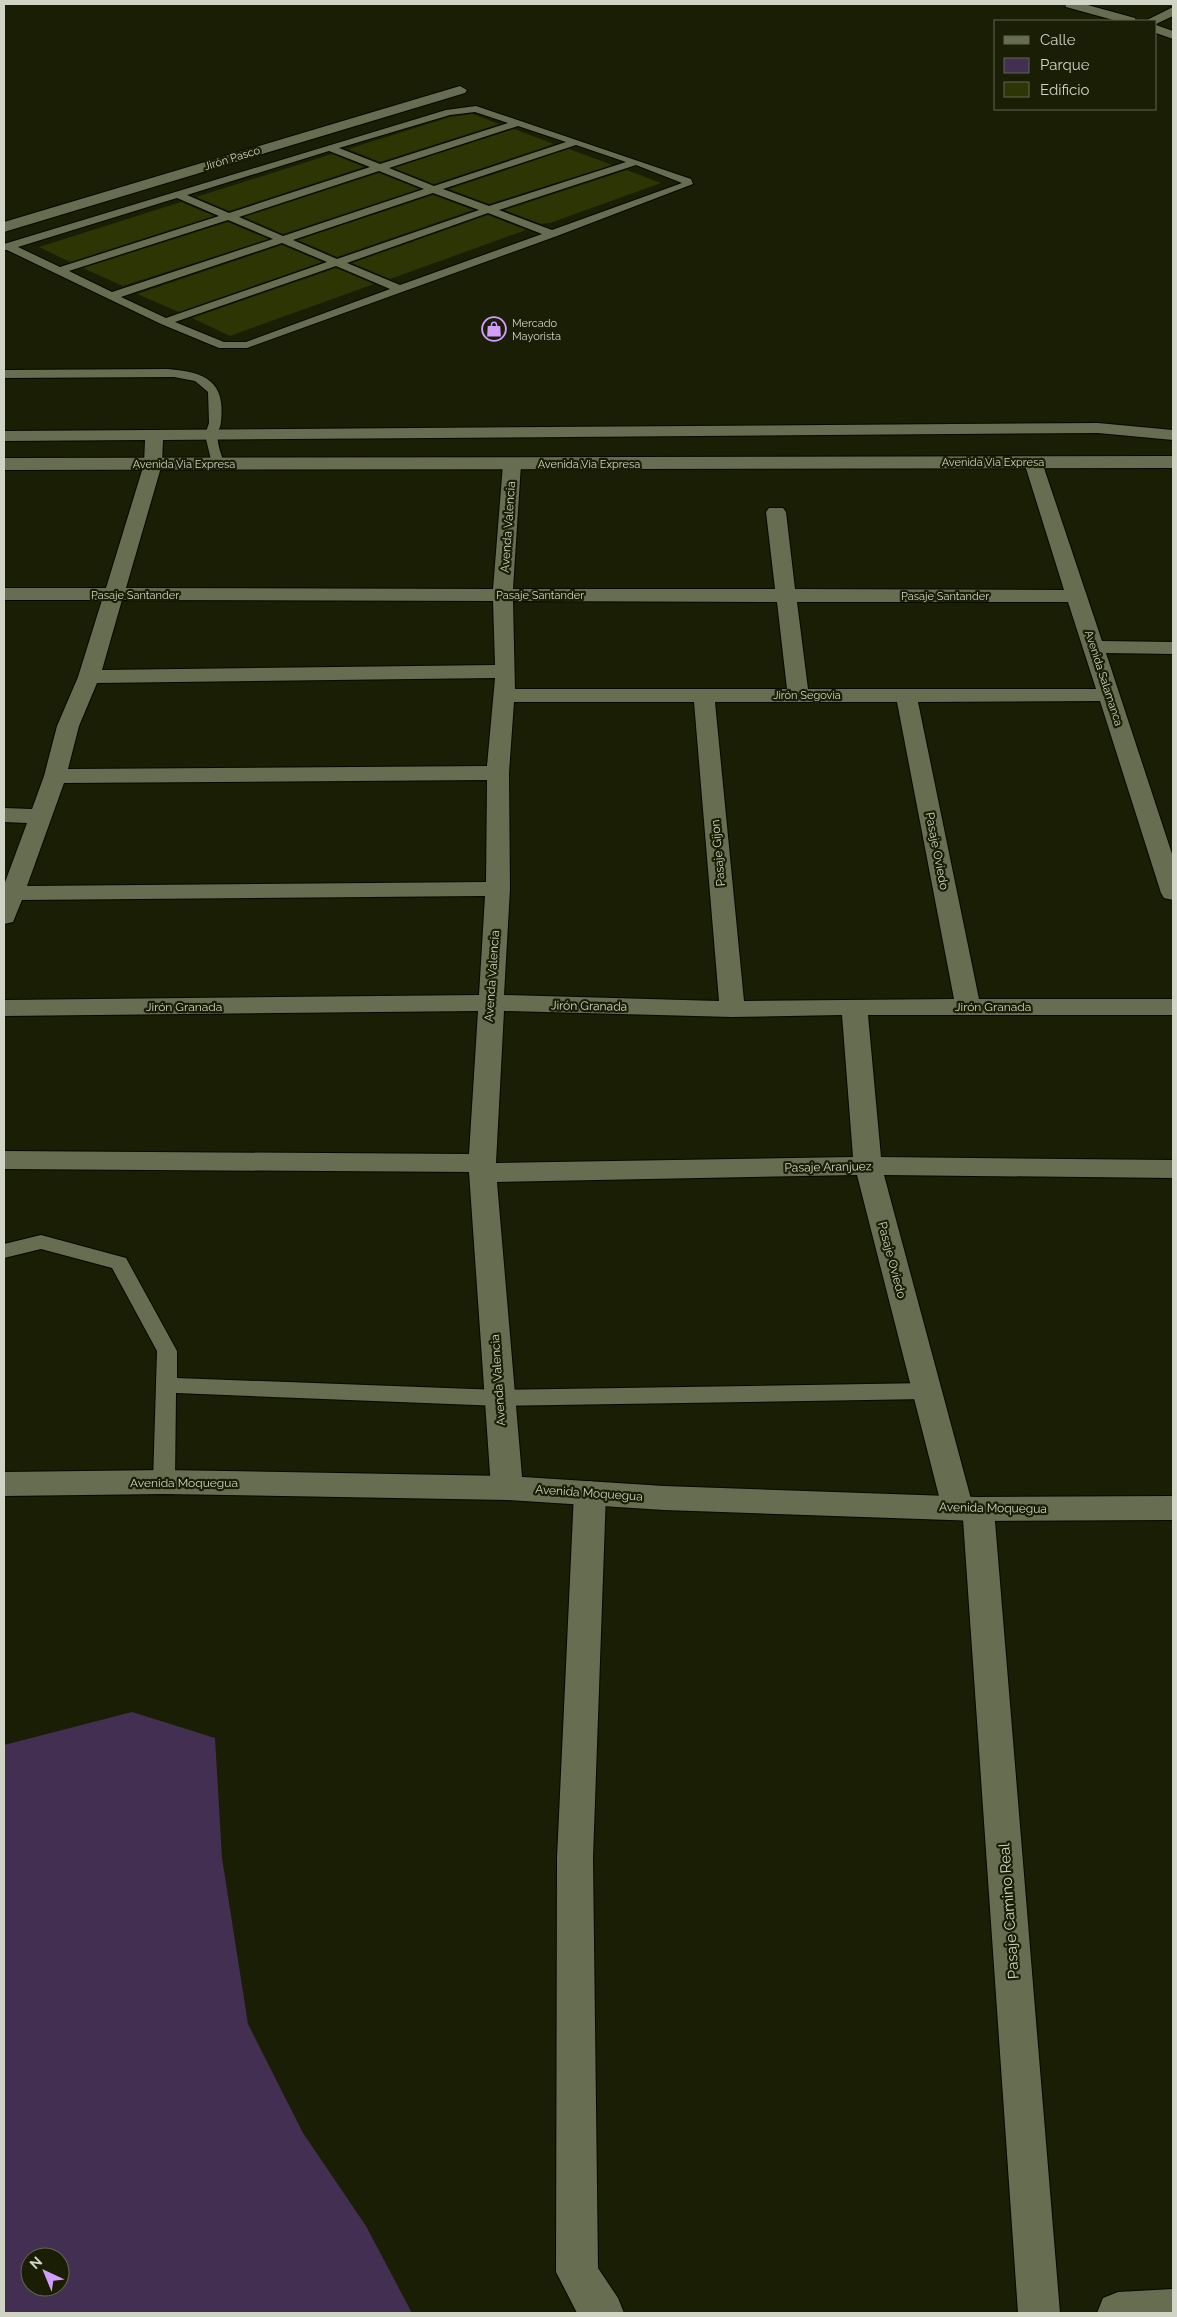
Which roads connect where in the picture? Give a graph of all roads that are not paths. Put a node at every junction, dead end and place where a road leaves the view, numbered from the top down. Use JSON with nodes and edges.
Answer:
{"nodes":[{"id":1,"x":1071,"y":4,"type":"edge"},
{"id":2,"x":1173,"y":11,"type":"edge"},
{"id":3,"x":1127,"y":20,"type":"edge"},
{"id":4,"x":1152,"y":20,"type":"edge"},
{"id":5,"x":1157,"y":29,"type":"edge"},
{"id":6,"x":1173,"y":35,"type":"edge"},
{"id":7,"x":460,"y":90,"type":"dead end"},
{"id":8,"x":518,"y":123,"type":"junction"},
{"id":9,"x":576,"y":142,"type":"junction"},
{"id":10,"x":330,"y":148,"type":"junction"},
{"id":11,"x":636,"y":162,"type":"junction"},
{"id":12,"x":379,"y":168,"type":"junction"},
{"id":13,"x":433,"y":189,"type":"junction"},
{"id":14,"x":177,"y":194,"type":"junction"},
{"id":15,"x":488,"y":210,"type":"junction"},
{"id":16,"x":227,"y":216,"type":"junction"},
{"id":17,"x":4,"y":227,"type":"edge"},
{"id":18,"x":553,"y":234,"type":"junction"},
{"id":19,"x":279,"y":239,"type":"junction"},
{"id":20,"x":6,"y":246,"type":"edge"},
{"id":21,"x":335,"y":262,"type":"junction"},
{"id":22,"x":59,"y":271,"type":"junction"},
{"id":23,"x":399,"y":289,"type":"junction"},
{"id":24,"x":112,"y":296,"type":"junction"},
{"id":25,"x":165,"y":322,"type":"junction"},
{"id":26,"x":4,"y":374,"type":"edge"},
{"id":27,"x":211,"y":435,"type":"junction"},
{"id":28,"x":1173,"y":435,"type":"edge"},
{"id":29,"x":4,"y":436,"type":"edge"},
{"id":30,"x":154,"y":436,"type":"junction"},
{"id":31,"x":1033,"y":462,"type":"junction"},
{"id":32,"x":1173,"y":462,"type":"edge"},
{"id":33,"x":4,"y":464,"type":"edge"},
{"id":34,"x":153,"y":464,"type":"junction"},
{"id":35,"x":218,"y":464,"type":"junction"},
{"id":36,"x":512,"y":464,"type":"junction"},
{"id":37,"x":776,"y":512,"type":"dead end"},
{"id":38,"x":4,"y":594,"type":"edge"},
{"id":39,"x":503,"y":594,"type":"junction"},
{"id":40,"x":112,"y":595,"type":"junction"},
{"id":41,"x":1076,"y":596,"type":"junction"},
{"id":42,"x":786,"y":597,"type":"junction"},
{"id":43,"x":1094,"y":648,"type":"junction"},
{"id":44,"x":1173,"y":648,"type":"edge"},
{"id":45,"x":89,"y":677,"type":"junction"},
{"id":46,"x":505,"y":683,"type":"junction"},
{"id":47,"x":798,"y":695,"type":"junction"},
{"id":48,"x":906,"y":695,"type":"junction"},
{"id":49,"x":1110,"y":695,"type":"junction"},
{"id":50,"x":704,"y":697,"type":"junction"},
{"id":51,"x":498,"y":773,"type":"junction"},
{"id":52,"x":55,"y":776,"type":"junction"},
{"id":53,"x":4,"y":815,"type":"edge"},
{"id":54,"x":39,"y":816,"type":"junction"},
{"id":55,"x":1162,"y":833,"type":"edge"},
{"id":56,"x":498,"y":889,"type":"junction"},
{"id":57,"x":12,"y":893,"type":"junction"},
{"id":58,"x":1173,"y":894,"type":"edge"},
{"id":59,"x":4,"y":917,"type":"edge"},
{"id":60,"x":490,"y":1004,"type":"junction"},
{"id":61,"x":854,"y":1007,"type":"junction"},
{"id":62,"x":968,"y":1007,"type":"junction"},
{"id":63,"x":1173,"y":1007,"type":"edge"},
{"id":64,"x":4,"y":1008,"type":"edge"},
{"id":65,"x":732,"y":1009,"type":"junction"},
{"id":66,"x":4,"y":1160,"type":"edge"},
{"id":67,"x":868,"y":1166,"type":"junction"},
{"id":68,"x":482,"y":1168,"type":"junction"},
{"id":69,"x":1173,"y":1169,"type":"edge"},
{"id":70,"x":4,"y":1251,"type":"edge"},
{"id":71,"x":166,"y":1385,"type":"junction"},
{"id":72,"x":927,"y":1391,"type":"junction"},
{"id":73,"x":500,"y":1398,"type":"junction"},
{"id":74,"x":164,"y":1482,"type":"junction"},
{"id":75,"x":4,"y":1484,"type":"edge"},
{"id":76,"x":506,"y":1488,"type":"junction"},
{"id":77,"x":590,"y":1493,"type":"junction"},
{"id":78,"x":1173,"y":1508,"type":"edge"},
{"id":79,"x":968,"y":1509,"type":"junction"},
{"id":80,"x":1173,"y":2310,"type":"edge"},
{"id":81,"x":603,"y":2313,"type":"edge"},
{"id":82,"x":1039,"y":2313,"type":"edge"},
{"id":83,"x":1118,"y":2313,"type":"edge"}],
"edges":[{"from":1,"to":3,"type":"street"},
{"from":2,"to":4,"type":"street"},
{"from":5,"to":6,"type":"street"},
{"from":7,"to":17,"type":"street","name":"Jirón Pasco"},
{"from":8,"to":9,"type":"lane"},
{"from":8,"to":10,"type":"lane"},
{"from":8,"to":12,"type":"lane"},
{"from":9,"to":11,"type":"lane"},
{"from":9,"to":13,"type":"lane"},
{"from":10,"to":12,"type":"lane"},
{"from":10,"to":14,"type":"lane"},
{"from":11,"to":15,"type":"lane"},
{"from":11,"to":18,"type":"lane"},
{"from":12,"to":13,"type":"lane"},
{"from":12,"to":16,"type":"lane"},
{"from":13,"to":15,"type":"lane"},
{"from":13,"to":19,"type":"lane"},
{"from":14,"to":16,"type":"lane"},
{"from":14,"to":20,"type":"lane"},
{"from":15,"to":18,"type":"lane"},
{"from":15,"to":21,"type":"lane"},
{"from":16,"to":19,"type":"lane"},
{"from":16,"to":22,"type":"lane"},
{"from":18,"to":23,"type":"lane"},
{"from":19,"to":21,"type":"lane"},
{"from":19,"to":24,"type":"lane"},
{"from":20,"to":22,"type":"lane"},
{"from":21,"to":23,"type":"lane"},
{"from":21,"to":25,"type":"lane"},
{"from":22,"to":24,"type":"lane"},
{"from":23,"to":25,"type":"lane"},
{"from":24,"to":25,"type":"lane"},
{"from":26,"to":27,"type":"lane"},
{"from":27,"to":28,"type":"street"},
{"from":27,"to":30,"type":"street"},
{"from":27,"to":35,"type":"lane"},
{"from":29,"to":30,"type":"street"},
{"from":30,"to":34,"type":"street"},
{"from":31,"to":32,"type":"street","name":"Avenida Via Expresa"},
{"from":31,"to":36,"type":"street","name":"Avenida Via Expresa"},
{"from":31,"to":41,"type":"street","name":"Avenida Salamanca"},
{"from":33,"to":34,"type":"street","name":"Avenida Via Expresa"},
{"from":34,"to":35,"type":"street","name":"Avenida Via Expresa"},
{"from":34,"to":40,"type":"street"},
{"from":35,"to":36,"type":"street","name":"Avenida Via Expresa"},
{"from":36,"to":39,"type":"street","name":"Avenda Valencia"},
{"from":37,"to":42,"type":"street"},
{"from":38,"to":40,"type":"street","name":"Pasaje Santander"},
{"from":39,"to":40,"type":"street","name":"Pasaje Santander"},
{"from":39,"to":42,"type":"street","name":"Pasaje Santander"},
{"from":39,"to":46,"type":"street","name":"Avenda Valencia"},
{"from":40,"to":45,"type":"street"},
{"from":41,"to":42,"type":"street","name":"Pasaje Santander"},
{"from":41,"to":43,"type":"street","name":"Avenida Salamanca"},
{"from":42,"to":47,"type":"street"},
{"from":43,"to":44,"type":"street"},
{"from":43,"to":49,"type":"street","name":"Avenida Salamanca"},
{"from":45,"to":46,"type":"street","name":"Jirón Segovia"},
{"from":45,"to":52,"type":"street"},
{"from":46,"to":50,"type":"street","name":"Jirón Segovia"},
{"from":46,"to":51,"type":"street","name":"Avenda Valencia"},
{"from":47,"to":48,"type":"street","name":"Jirón Segovia"},
{"from":47,"to":50,"type":"street","name":"Jirón Segovia"},
{"from":48,"to":49,"type":"street","name":"Jirón Segovia"},
{"from":48,"to":62,"type":"street","name":"Pasaje Oviedo"},
{"from":49,"to":55,"type":"street","name":"Avenida Salamanca"},
{"from":50,"to":65,"type":"street","name":"Pasaje Gijon"},
{"from":51,"to":52,"type":"street"},
{"from":51,"to":56,"type":"street","name":"Avenda Valencia"},
{"from":52,"to":54,"type":"street"},
{"from":53,"to":54,"type":"street"},
{"from":54,"to":57,"type":"street"},
{"from":55,"to":58,"type":"street","name":"Avenida Salamanca"},
{"from":56,"to":57,"type":"street"},
{"from":56,"to":60,"type":"street","name":"Avenda Valencia"},
{"from":57,"to":59,"type":"street"},
{"from":60,"to":64,"type":"street","name":"Jirón Granada"},
{"from":60,"to":65,"type":"street","name":"Jirón Granada"},
{"from":60,"to":68,"type":"street","name":"Avenda Valencia"},
{"from":61,"to":62,"type":"street","name":"Jirón Granada"},
{"from":61,"to":65,"type":"street","name":"Jirón Granada"},
{"from":61,"to":67,"type":"street","name":"Pasaje Oviedo"},
{"from":62,"to":63,"type":"street","name":"Jirón Granada"},
{"from":66,"to":68,"type":"street","name":"Pasaje Aranjuez"},
{"from":67,"to":68,"type":"street","name":"Pasaje Aranjuez"},
{"from":67,"to":69,"type":"street","name":"Pasaje Aranjuez"},
{"from":67,"to":72,"type":"street","name":"Pasaje Oviedo"},
{"from":68,"to":73,"type":"street","name":"Avenda Valencia"},
{"from":70,"to":71,"type":"lane"},
{"from":71,"to":73,"type":"lane"},
{"from":71,"to":74,"type":"lane"},
{"from":72,"to":73,"type":"lane"},
{"from":72,"to":79,"type":"street","name":"Pasaje Oviedo"},
{"from":73,"to":76,"type":"street","name":"Avenda Valencia"},
{"from":74,"to":75,"type":"street","name":"Avenida Moquegua"},
{"from":74,"to":76,"type":"street","name":"Avenida Moquegua"},
{"from":76,"to":77,"type":"street","name":"Avenida Moquegua"},
{"from":77,"to":79,"type":"street","name":"Avenida Moquegua"},
{"from":77,"to":81,"type":"street"},
{"from":78,"to":79,"type":"street","name":"Avenida Moquegua"},
{"from":79,"to":82,"type":"street","name":"Pasaje Camino Real"},
{"from":80,"to":83,"type":"street"}]}
